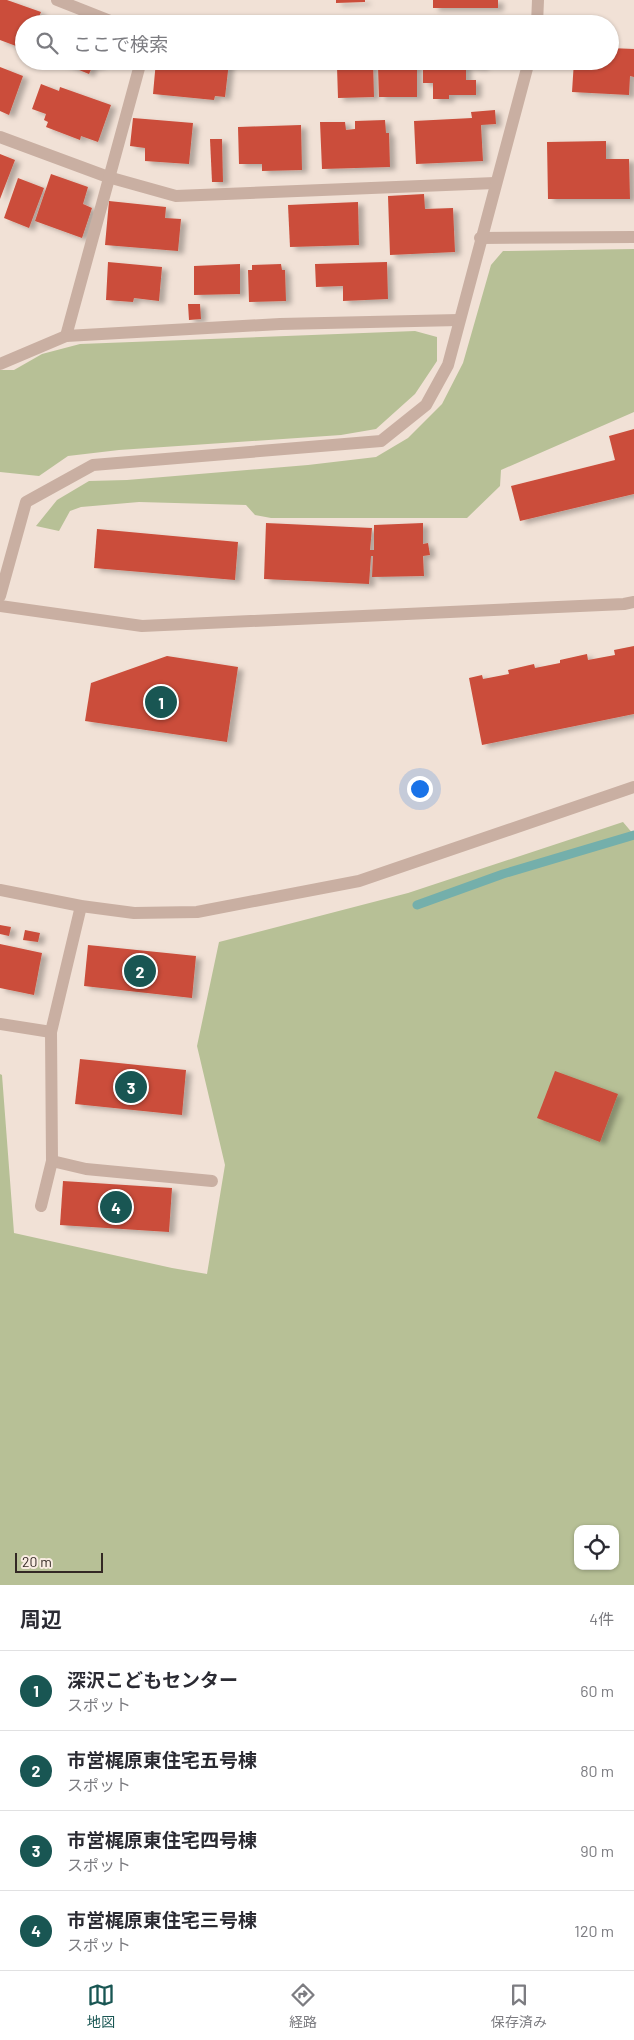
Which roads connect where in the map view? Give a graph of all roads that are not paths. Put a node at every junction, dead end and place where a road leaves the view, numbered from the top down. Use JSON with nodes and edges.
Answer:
{"nodes":[{"id":1,"x":57,"y":0,"type":"edge"},
{"id":2,"x":538,"y":0,"type":"edge"},
{"id":3,"x":95,"y":15,"type":"edge"},
{"id":4,"x":537,"y":15,"type":"edge"},
{"id":5,"x":138,"y":70,"type":"edge"},
{"id":6,"x":526,"y":70,"type":"edge"},
{"id":7,"x":0,"y":137,"type":"edge"},
{"id":8,"x":108,"y":177,"type":"junction"},
{"id":9,"x":495,"y":184,"type":"junction"},
{"id":10,"x":480,"y":238,"type":"junction"},
{"id":11,"x":634,"y":238,"type":"edge"},
{"id":12,"x":460,"y":320,"type":"junction"},
{"id":13,"x":66,"y":336,"type":"junction"},
{"id":14,"x":0,"y":364,"type":"edge"},
{"id":15,"x":0,"y":596,"type":"edge"},
{"id":16,"x":634,"y":602,"type":"edge"},
{"id":17,"x":0,"y":606,"type":"edge"},
{"id":18,"x":634,"y":787,"type":"edge"},
{"id":19,"x":0,"y":890,"type":"edge"},
{"id":20,"x":81,"y":906,"type":"junction"},
{"id":21,"x":0,"y":1024,"type":"edge"},
{"id":22,"x":51,"y":1032,"type":"junction"},
{"id":23,"x":52,"y":1161,"type":"junction"},
{"id":24,"x":212,"y":1181,"type":"dead end"},
{"id":25,"x":41,"y":1206,"type":"dead end"}],
"edges":[{"from":1,"to":3,"type":"street"},
{"from":2,"to":4,"type":"street"},
{"from":5,"to":8,"type":"street"},
{"from":6,"to":9,"type":"street"},
{"from":7,"to":8,"type":"street"},
{"from":8,"to":9,"type":"street"},
{"from":8,"to":13,"type":"street"},
{"from":9,"to":10,"type":"street"},
{"from":10,"to":11,"type":"street"},
{"from":10,"to":12,"type":"street"},
{"from":12,"to":13,"type":"street"},
{"from":12,"to":15,"type":"street"},
{"from":13,"to":14,"type":"street"},
{"from":16,"to":17,"type":"street"},
{"from":18,"to":20,"type":"street"},
{"from":19,"to":20,"type":"street"},
{"from":20,"to":22,"type":"street"},
{"from":21,"to":22,"type":"street"},
{"from":22,"to":23,"type":"street"},
{"from":23,"to":24,"type":"street"},
{"from":23,"to":25,"type":"street"}]}
